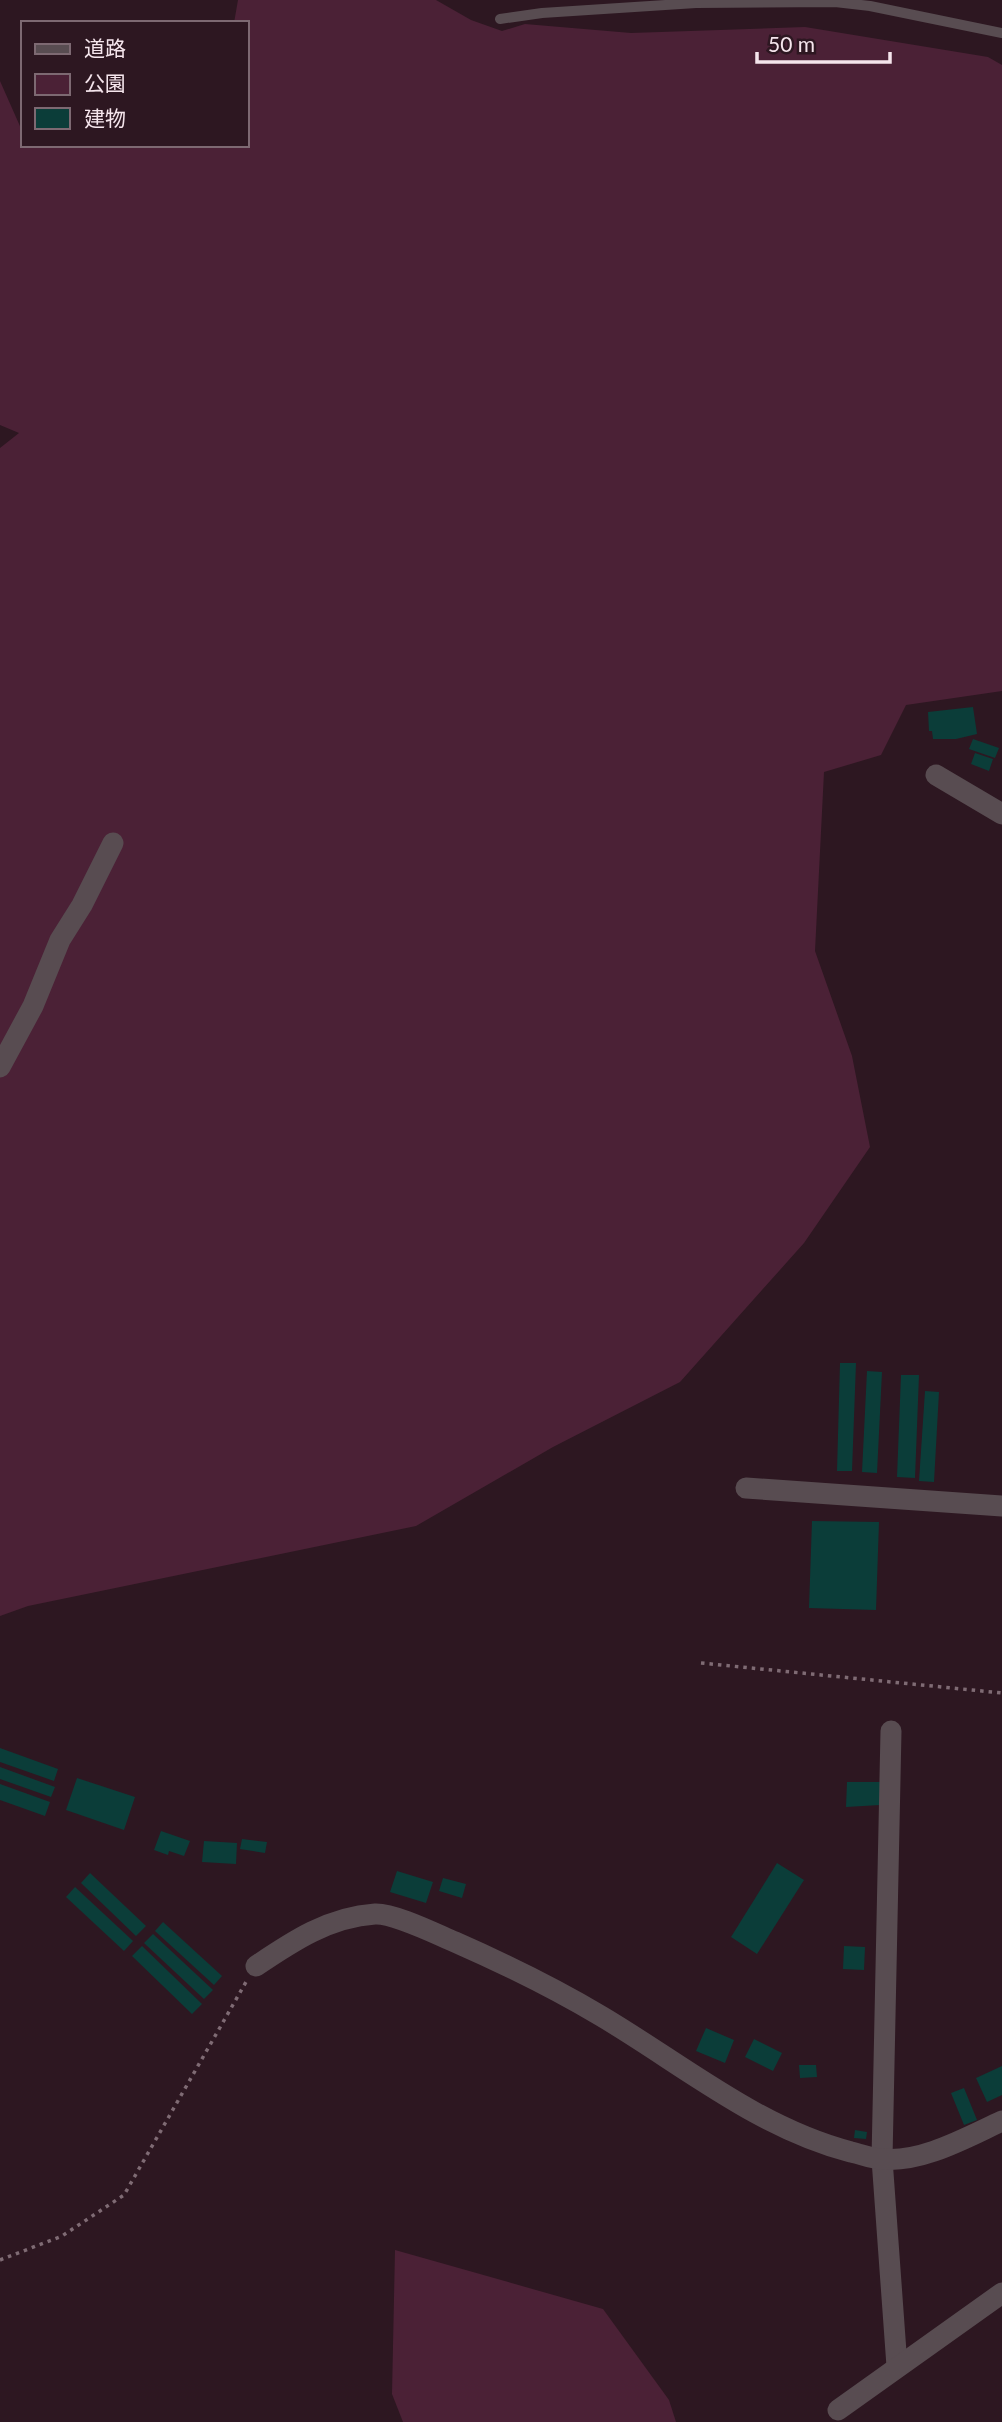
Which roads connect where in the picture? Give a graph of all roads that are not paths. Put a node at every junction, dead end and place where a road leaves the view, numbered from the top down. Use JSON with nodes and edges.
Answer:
{"nodes":[{"id":1,"x":500,"y":19,"type":"dead end"},
{"id":2,"x":1002,"y":33,"type":"edge"},
{"id":3,"x":936,"y":775,"type":"dead end"},
{"id":4,"x":1002,"y":814,"type":"edge"},
{"id":5,"x":113,"y":843,"type":"dead end"},
{"id":6,"x":0,"y":1067,"type":"edge"},
{"id":7,"x":746,"y":1488,"type":"dead end"},
{"id":8,"x":1002,"y":1506,"type":"edge"},
{"id":9,"x":891,"y":1731,"type":"dead end"},
{"id":10,"x":256,"y":1966,"type":"road end"},
{"id":11,"x":1002,"y":2121,"type":"edge"},
{"id":12,"x":882,"y":2159,"type":"junction"},
{"id":13,"x":1002,"y":2293,"type":"edge"},
{"id":14,"x":897,"y":2366,"type":"junction"},
{"id":15,"x":838,"y":2410,"type":"dead end"}],
"edges":[{"from":1,"to":2,"type":"lane"},
{"from":3,"to":4,"type":"street"},
{"from":5,"to":6,"type":"street"},
{"from":7,"to":8,"type":"street"},
{"from":9,"to":12,"type":"street"},
{"from":10,"to":12,"type":"street"},
{"from":11,"to":12,"type":"street"},
{"from":12,"to":14,"type":"street"},
{"from":13,"to":14,"type":"street"},
{"from":14,"to":15,"type":"street"}]}
